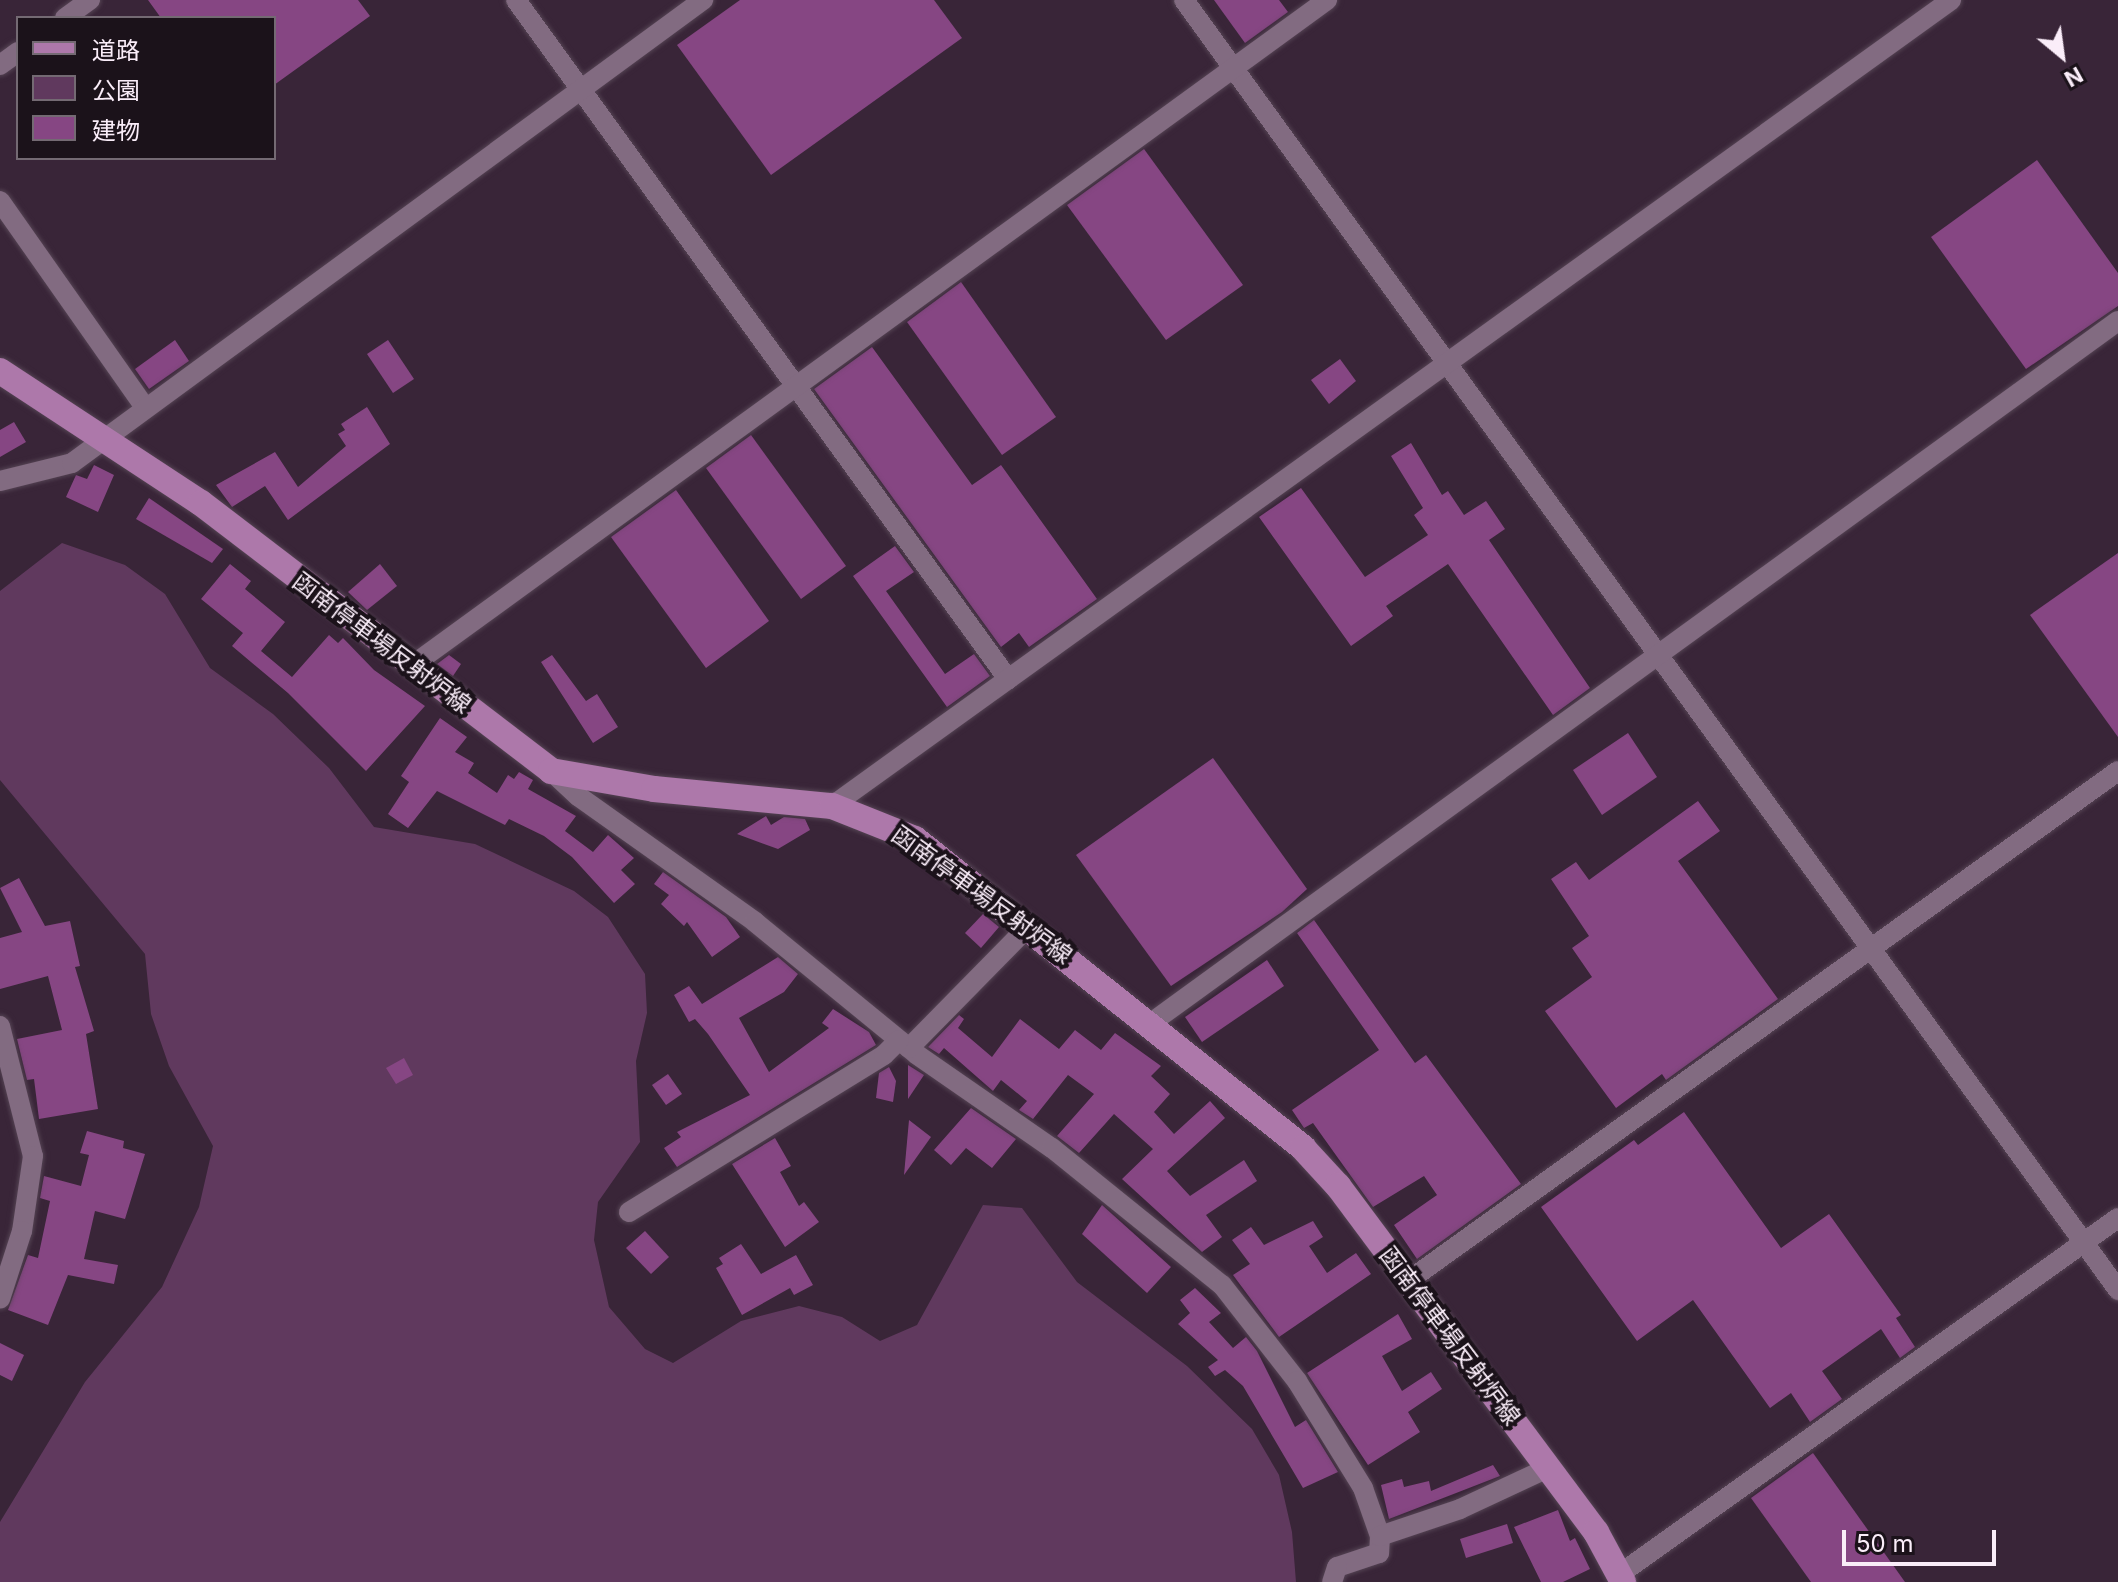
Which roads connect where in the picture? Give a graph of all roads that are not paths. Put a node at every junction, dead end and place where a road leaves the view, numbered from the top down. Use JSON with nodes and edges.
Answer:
{"nodes":[{"id":1,"x":90,"y":0,"type":"edge"},
{"id":2,"x":516,"y":0,"type":"edge"},
{"id":3,"x":703,"y":0,"type":"edge"},
{"id":4,"x":1184,"y":0,"type":"edge"},
{"id":5,"x":1327,"y":0,"type":"edge"},
{"id":6,"x":1951,"y":0,"type":"edge"},
{"id":7,"x":68,"y":16,"type":"edge"},
{"id":8,"x":1233,"y":68,"type":"junction"},
{"id":9,"x":581,"y":89,"type":"junction"},
{"id":10,"x":0,"y":201,"type":"edge"},
{"id":11,"x":2118,"y":321,"type":"edge"},
{"id":12,"x":1447,"y":364,"type":"junction"},
{"id":13,"x":0,"y":371,"type":"edge"},
{"id":14,"x":797,"y":385,"type":"junction"},
{"id":15,"x":145,"y":407,"type":"junction"},
{"id":16,"x":112,"y":444,"type":"junction"},
{"id":17,"x":0,"y":481,"type":"edge"},
{"id":18,"x":1657,"y":655,"type":"junction"},
{"id":19,"x":410,"y":667,"type":"junction"},
{"id":20,"x":1008,"y":679,"type":"junction"},
{"id":21,"x":551,"y":771,"type":"junction"},
{"id":22,"x":2118,"y":771,"type":"edge"},
{"id":23,"x":832,"y":806,"type":"junction"},
{"id":24,"x":1029,"y":926,"type":"junction"},
{"id":25,"x":1872,"y":949,"type":"junction"},
{"id":26,"x":1151,"y":1023,"type":"junction"},
{"id":27,"x":0,"y":1026,"type":"edge"},
{"id":28,"x":904,"y":1044,"type":"junction"},
{"id":29,"x":629,"y":1212,"type":"dead end"},
{"id":30,"x":2118,"y":1218,"type":"edge"},
{"id":31,"x":2084,"y":1243,"type":"junction"},
{"id":32,"x":1408,"y":1281,"type":"junction"},
{"id":33,"x":2118,"y":1290,"type":"edge"},
{"id":34,"x":0,"y":1299,"type":"edge"},
{"id":35,"x":1548,"y":1468,"type":"junction"},
{"id":36,"x":1380,"y":1536,"type":"junction"},
{"id":37,"x":1621,"y":1578,"type":"edge"},
{"id":38,"x":1332,"y":1582,"type":"edge"}],
"edges":[{"from":1,"to":7,"type":"street"},
{"from":2,"to":9,"type":"street"},
{"from":3,"to":9,"type":"street"},
{"from":4,"to":8,"type":"street"},
{"from":5,"to":8,"type":"street"},
{"from":6,"to":12,"type":"street"},
{"from":8,"to":12,"type":"street"},
{"from":8,"to":14,"type":"street"},
{"from":9,"to":14,"type":"street"},
{"from":9,"to":15,"type":"street"},
{"from":10,"to":15,"type":"street"},
{"from":11,"to":18,"type":"street"},
{"from":12,"to":18,"type":"street"},
{"from":12,"to":20,"type":"street"},
{"from":13,"to":16,"type":"main road","name":"函南停車場反射炉線"},
{"from":14,"to":19,"type":"street"},
{"from":14,"to":20,"type":"street"},
{"from":15,"to":16,"type":"street"},
{"from":16,"to":17,"type":"street"},
{"from":16,"to":19,"type":"main road","name":"函南停車場反射炉線"},
{"from":18,"to":25,"type":"street"},
{"from":18,"to":26,"type":"street"},
{"from":19,"to":21,"type":"main road","name":"函南停車場反射炉線"},
{"from":20,"to":23,"type":"street"},
{"from":21,"to":23,"type":"main road","name":"函南停車場反射炉線"},
{"from":21,"to":28,"type":"street"},
{"from":22,"to":25,"type":"street"},
{"from":23,"to":24,"type":"main road","name":"函南停車場反射炉線"},
{"from":24,"to":26,"type":"main road","name":"函南停車場反射炉線"},
{"from":24,"to":28,"type":"street"},
{"from":25,"to":31,"type":"street"},
{"from":25,"to":32,"type":"street"},
{"from":26,"to":32,"type":"main road","name":"函南停車場反射炉線"},
{"from":27,"to":34,"type":"street"},
{"from":28,"to":29,"type":"street"},
{"from":28,"to":36,"type":"street"},
{"from":30,"to":31,"type":"street"},
{"from":31,"to":33,"type":"street"},
{"from":31,"to":37,"type":"street"},
{"from":32,"to":35,"type":"main road","name":"函南停車場反射炉線"},
{"from":35,"to":36,"type":"street"},
{"from":35,"to":37,"type":"main road","name":"函南停車場反射炉線"},
{"from":36,"to":38,"type":"street"}]}
